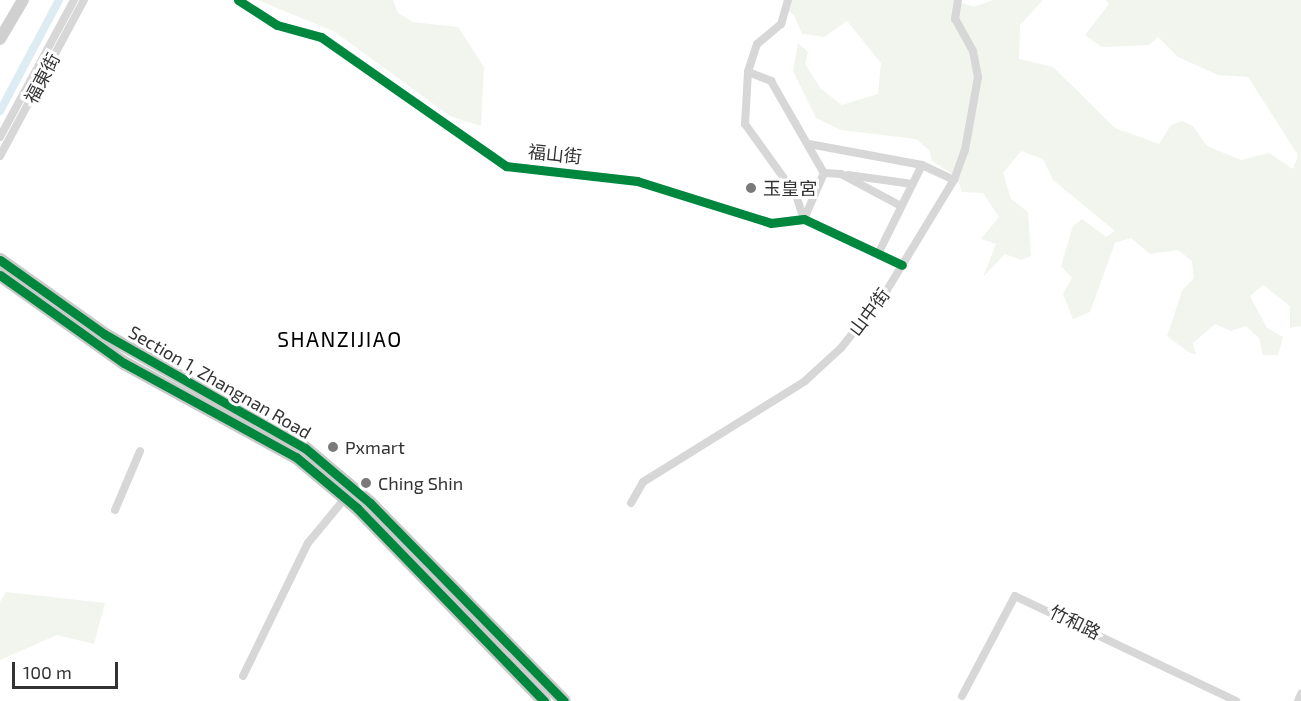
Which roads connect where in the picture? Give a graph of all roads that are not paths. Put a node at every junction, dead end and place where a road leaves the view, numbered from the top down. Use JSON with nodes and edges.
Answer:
{"nodes":[{"id":1,"x":23,"y":0,"type":"edge"},
{"id":2,"x":74,"y":0,"type":"edge"},
{"id":3,"x":84,"y":0,"type":"edge"},
{"id":4,"x":238,"y":0,"type":"edge"},
{"id":5,"x":788,"y":0,"type":"edge"},
{"id":6,"x":958,"y":0,"type":"edge"},
{"id":7,"x":0,"y":39,"type":"edge"},
{"id":8,"x":748,"y":72,"type":"junction"},
{"id":9,"x":40,"y":73,"type":"junction"},
{"id":10,"x":11,"y":125,"type":"junction"},
{"id":11,"x":0,"y":137,"type":"edge"},
{"id":12,"x":809,"y":144,"type":"junction"},
{"id":13,"x":0,"y":156,"type":"edge"},
{"id":14,"x":922,"y":165,"type":"junction"},
{"id":15,"x":824,"y":172,"type":"junction"},
{"id":16,"x":841,"y":174,"type":"junction"},
{"id":17,"x":954,"y":180,"type":"junction"},
{"id":18,"x":912,"y":184,"type":"junction"},
{"id":19,"x":901,"y":206,"type":"junction"},
{"id":20,"x":804,"y":219,"type":"junction"},
{"id":21,"x":879,"y":252,"type":"junction"},
{"id":22,"x":0,"y":260,"type":"edge"},
{"id":23,"x":902,"y":265,"type":"junction"},
{"id":24,"x":0,"y":275,"type":"edge"},
{"id":25,"x":140,"y":451,"type":"dead end"},
{"id":26,"x":346,"y":497,"type":"junction"},
{"id":27,"x":631,"y":502,"type":"dead end"},
{"id":28,"x":115,"y":510,"type":"dead end"},
{"id":29,"x":243,"y":676,"type":"dead end"},
{"id":30,"x":1301,"y":694,"type":"edge"},
{"id":31,"x":962,"y":696,"type":"dead end"},
{"id":32,"x":544,"y":701,"type":"edge"},
{"id":33,"x":564,"y":701,"type":"edge"},
{"id":34,"x":1236,"y":701,"type":"edge"},
{"id":35,"x":1298,"y":701,"type":"edge"}],
"edges":[{"from":1,"to":7,"type":"street"},
{"from":2,"to":9,"type":"street","name":"福東街"},
{"from":3,"to":9,"type":"street","name":"福東街"},
{"from":4,"to":20,"type":"street","name":"福山街"},
{"from":5,"to":8,"type":"street"},
{"from":6,"to":17,"type":"street","name":"山中街"},
{"from":8,"to":12,"type":"street"},
{"from":8,"to":20,"type":"street"},
{"from":9,"to":10,"type":"street","name":"福東街"},
{"from":10,"to":11,"type":"street","name":"福東街"},
{"from":10,"to":13,"type":"street","name":"福東街"},
{"from":12,"to":14,"type":"street"},
{"from":12,"to":15,"type":"street"},
{"from":14,"to":17,"type":"street"},
{"from":14,"to":18,"type":"street"},
{"from":15,"to":16,"type":"street"},
{"from":15,"to":20,"type":"street"},
{"from":16,"to":18,"type":"street"},
{"from":16,"to":19,"type":"street"},
{"from":17,"to":23,"type":"street","name":"山中街"},
{"from":18,"to":19,"type":"street"},
{"from":19,"to":21,"type":"street"},
{"from":20,"to":21,"type":"street"},
{"from":21,"to":23,"type":"street"},
{"from":22,"to":33,"type":"main road","name":"Section 1, Zhangnan Road"},
{"from":23,"to":27,"type":"street","name":"山中街"},
{"from":24,"to":26,"type":"main road","name":"Section 1, Zhangnan Road"},
{"from":25,"to":28,"type":"street"},
{"from":26,"to":29,"type":"street"},
{"from":26,"to":32,"type":"main road","name":"Section 1, Zhangnan Road"},
{"from":30,"to":35,"type":"street"},
{"from":31,"to":34,"type":"street","name":"竹和路"}]}
